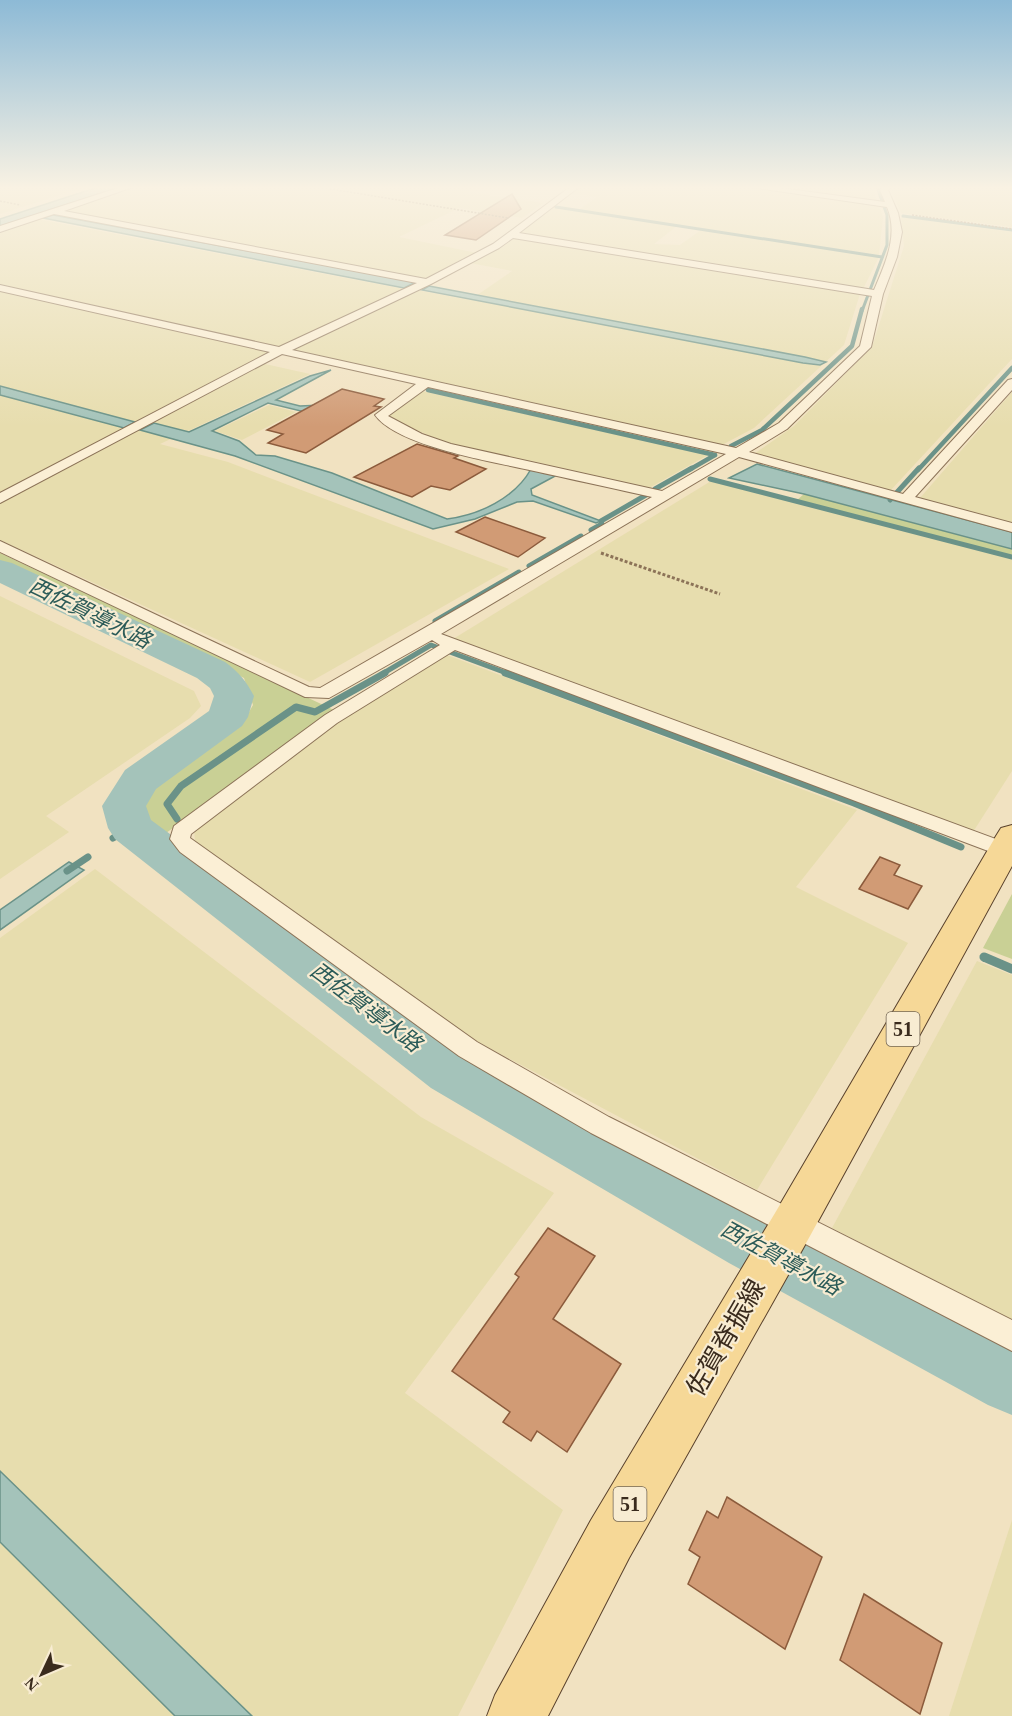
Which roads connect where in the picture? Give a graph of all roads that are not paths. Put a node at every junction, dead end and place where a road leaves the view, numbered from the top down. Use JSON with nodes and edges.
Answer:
{"nodes":[{"id":1,"x":347,"y":267,"type":"edge"},
{"id":2,"x":456,"y":267,"type":"edge"},
{"id":3,"x":709,"y":267,"type":"edge"},
{"id":4,"x":888,"y":267,"type":"edge"},
{"id":5,"x":427,"y":282,"type":"junction"},
{"id":6,"x":0,"y":288,"type":"edge"},
{"id":7,"x":879,"y":294,"type":"junction"},
{"id":8,"x":280,"y":351,"type":"junction"},
{"id":9,"x":1012,"y":383,"type":"edge"},
{"id":10,"x":424,"y":384,"type":"junction"},
{"id":11,"x":740,"y":453,"type":"junction"},
{"id":12,"x":664,"y":496,"type":"junction"},
{"id":13,"x":0,"y":499,"type":"edge"},
{"id":14,"x":906,"y":499,"type":"junction"},
{"id":15,"x":1012,"y":528,"type":"edge"},
{"id":16,"x":0,"y":546,"type":"edge"},
{"id":17,"x":440,"y":644,"type":"junction"},
{"id":18,"x":1009,"y":847,"type":"edge"},
{"id":19,"x":794,"y":1222,"type":"junction"},
{"id":20,"x":1012,"y":1336,"type":"edge"},
{"id":21,"x":516,"y":1716,"type":"edge"}],
"edges":[{"from":1,"to":5,"type":"street"},
{"from":2,"to":5,"type":"street"},
{"from":3,"to":7,"type":"street"},
{"from":4,"to":7,"type":"street"},
{"from":5,"to":8,"type":"street"},
{"from":6,"to":8,"type":"street"},
{"from":7,"to":11,"type":"street"},
{"from":8,"to":10,"type":"street"},
{"from":8,"to":13,"type":"street"},
{"from":9,"to":14,"type":"street"},
{"from":10,"to":11,"type":"street"},
{"from":10,"to":12,"type":"street"},
{"from":11,"to":12,"type":"street"},
{"from":11,"to":14,"type":"street"},
{"from":12,"to":17,"type":"street"},
{"from":14,"to":15,"type":"street"},
{"from":16,"to":17,"type":"street"},
{"from":17,"to":18,"type":"street"},
{"from":17,"to":19,"type":"street"},
{"from":18,"to":19,"type":"main road","name":"佐賀脊振線","number":"51"},
{"from":19,"to":20,"type":"street"},
{"from":19,"to":21,"type":"main road","name":"佐賀脊振線","number":"51"}]}
